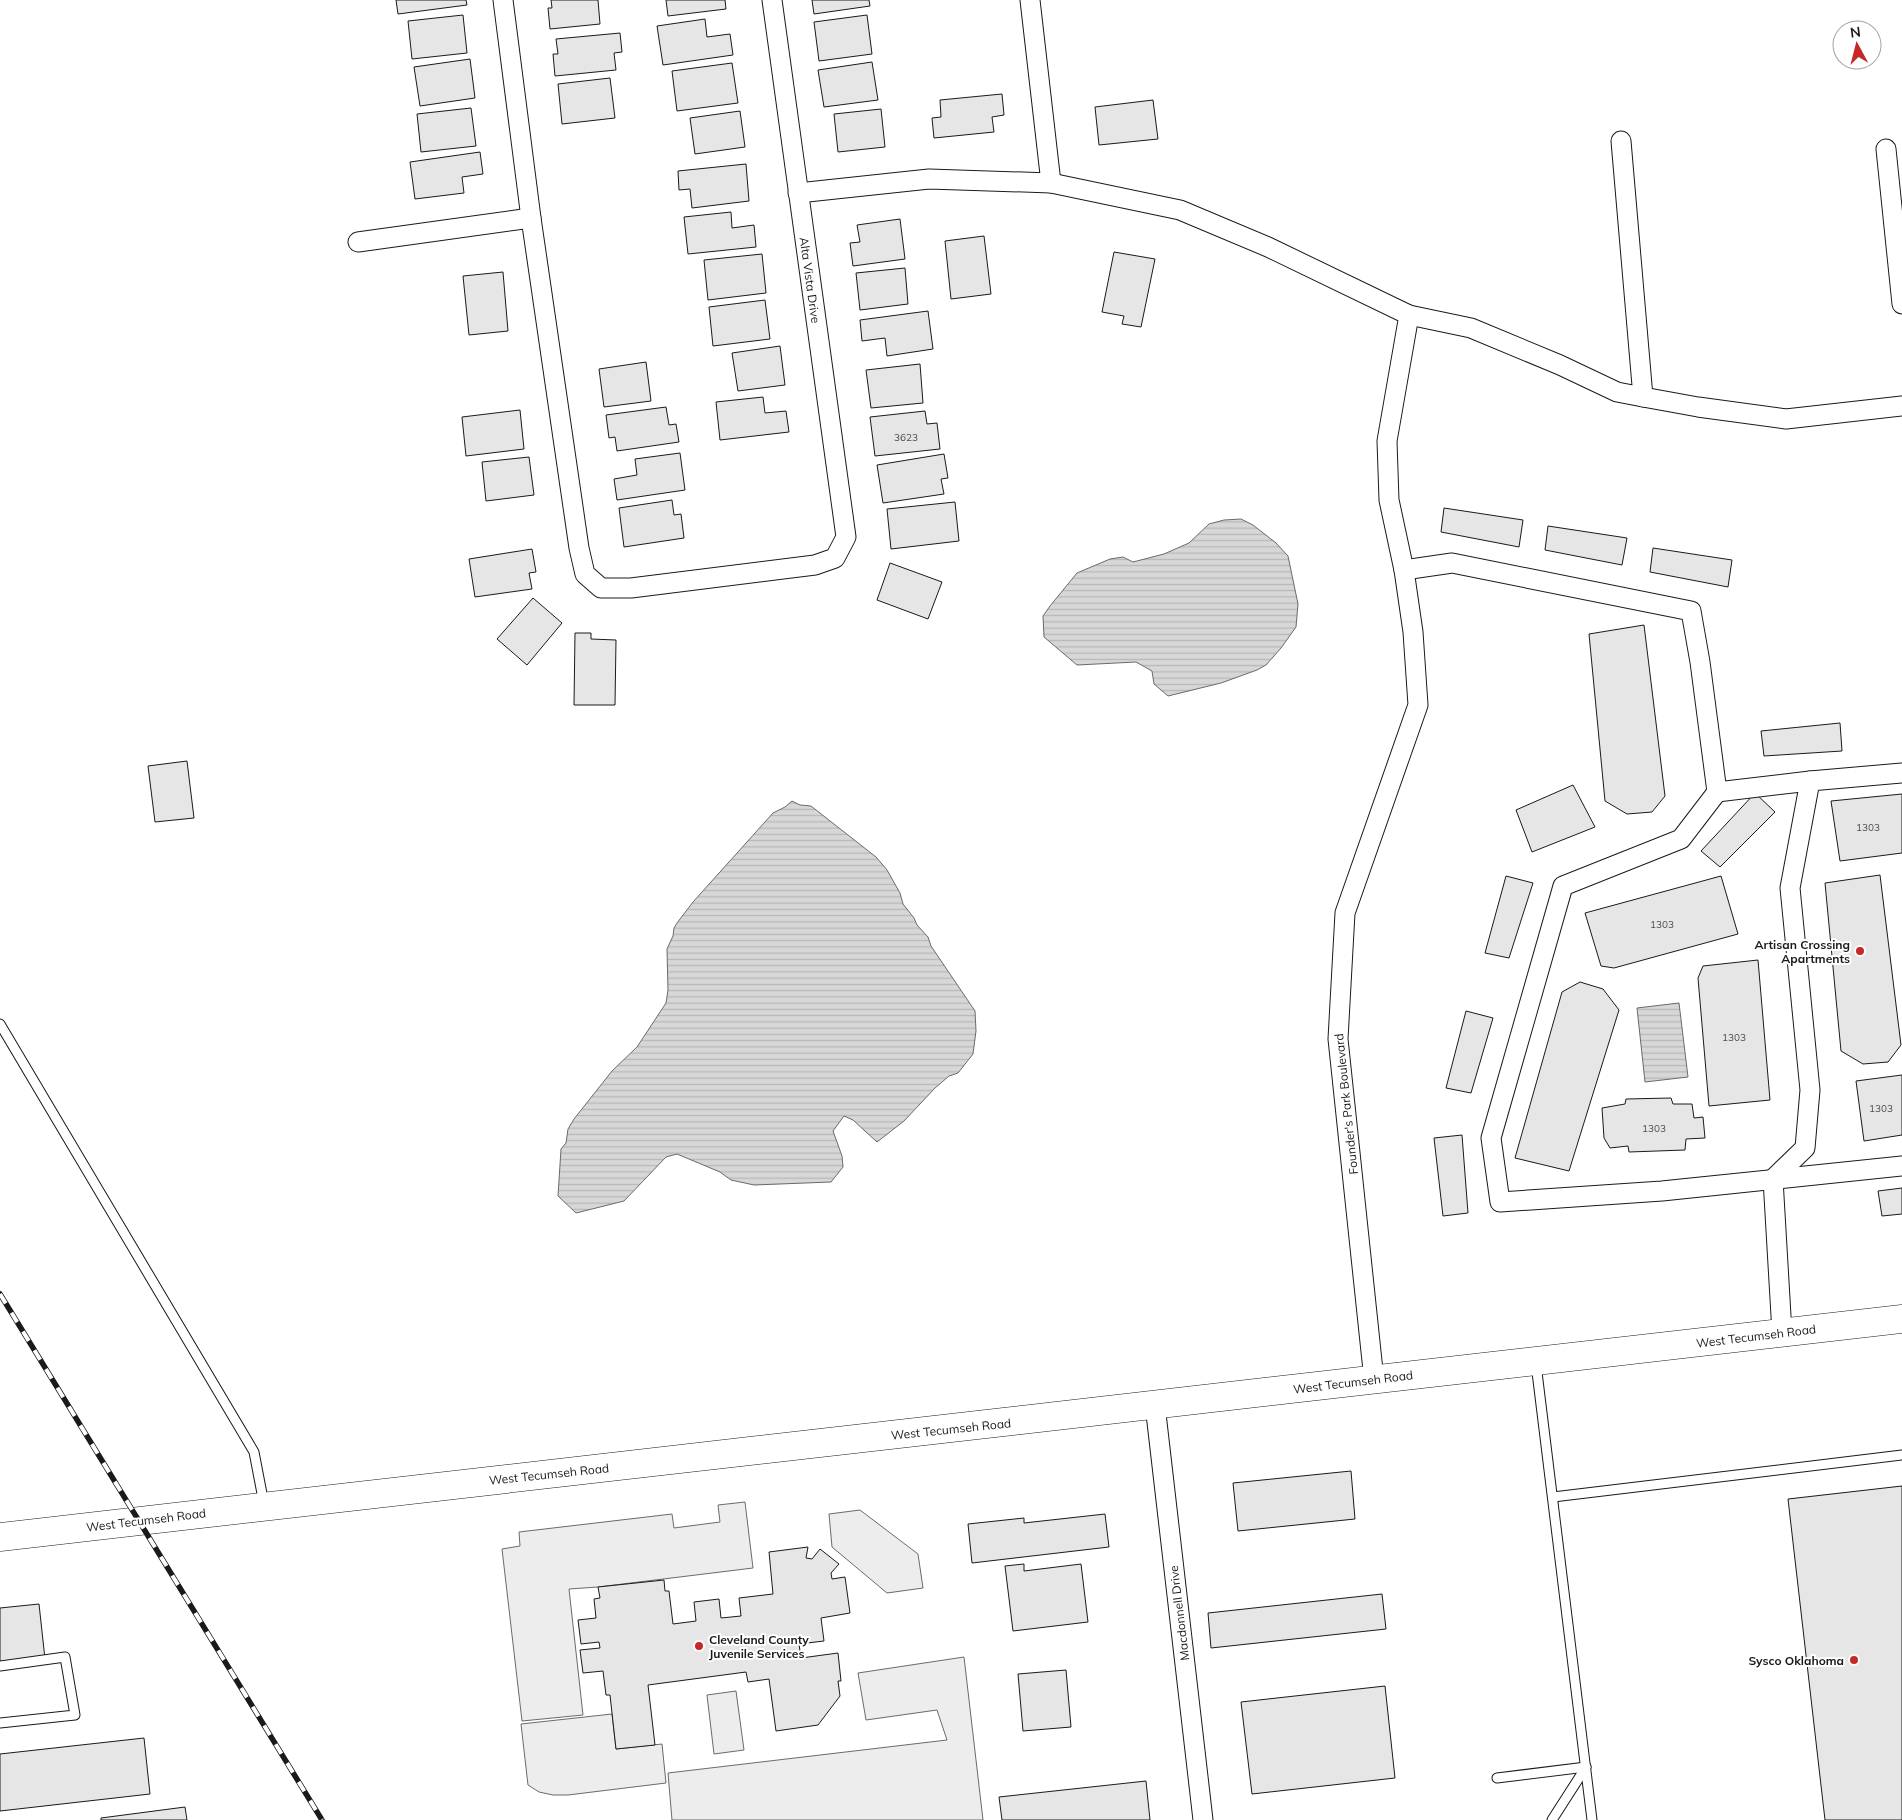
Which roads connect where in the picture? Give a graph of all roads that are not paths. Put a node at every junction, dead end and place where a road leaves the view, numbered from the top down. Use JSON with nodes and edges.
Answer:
{"nodes":[{"id":1,"x":504,"y":0,"type":"edge"},
{"id":2,"x":772,"y":0,"type":"edge"},
{"id":3,"x":1030,"y":0,"type":"edge"},
{"id":4,"x":1621,"y":140,"type":"dead end"},
{"id":5,"x":1886,"y":149,"type":"dead end"},
{"id":6,"x":1051,"y":183,"type":"junction"},
{"id":7,"x":798,"y":193,"type":"junction"},
{"id":8,"x":531,"y":218,"type":"junction"},
{"id":9,"x":358,"y":242,"type":"dead end"},
{"id":10,"x":1902,"y":304,"type":"edge"},
{"id":11,"x":1409,"y":314,"type":"junction"},
{"id":12,"x":1643,"y":397,"type":"junction"},
{"id":13,"x":1902,"y":406,"type":"edge"},
{"id":14,"x":1404,"y":570,"type":"junction"},
{"id":15,"x":1902,"y":773,"type":"edge"},
{"id":16,"x":1810,"y":781,"type":"junction"},
{"id":17,"x":1717,"y":792,"type":"junction"},
{"id":18,"x":0,"y":1024,"type":"edge"},
{"id":19,"x":1902,"y":1166,"type":"edge"},
{"id":20,"x":1773,"y":1179,"type":"junction"},
{"id":21,"x":1902,"y":1319,"type":"edge"},
{"id":22,"x":1782,"y":1333,"type":"junction"},
{"id":23,"x":1536,"y":1361,"type":"junction"},
{"id":24,"x":1374,"y":1380,"type":"junction"},
{"id":25,"x":1155,"y":1405,"type":"junction"},
{"id":26,"x":1902,"y":1455,"type":"edge"},
{"id":27,"x":1552,"y":1496,"type":"junction"},
{"id":28,"x":265,"y":1507,"type":"junction"},
{"id":29,"x":0,"y":1537,"type":"edge"},
{"id":30,"x":0,"y":1666,"type":"edge"},
{"id":31,"x":0,"y":1723,"type":"edge"},
{"id":32,"x":1586,"y":1767,"type":"junction"},
{"id":33,"x":1497,"y":1778,"type":"dead end"},
{"id":34,"x":1203,"y":1820,"type":"edge"},
{"id":35,"x":1552,"y":1820,"type":"edge"},
{"id":36,"x":1592,"y":1820,"type":"edge"}],
"edges":[{"from":1,"to":8,"type":"street"},
{"from":2,"to":7,"type":"street","name":"Alta Vista Drive"},
{"from":3,"to":6,"type":"street"},
{"from":4,"to":12,"type":"street"},
{"from":5,"to":10,"type":"street"},
{"from":6,"to":7,"type":"street"},
{"from":6,"to":11,"type":"street"},
{"from":7,"to":8,"type":"street","name":"Alta Vista Drive"},
{"from":8,"to":9,"type":"street"},
{"from":11,"to":12,"type":"street"},
{"from":11,"to":14,"type":"street","name":"Founder's Park Boulevard"},
{"from":12,"to":13,"type":"street"},
{"from":14,"to":17,"type":"street"},
{"from":14,"to":24,"type":"street","name":"Founder's Park Boulevard"},
{"from":15,"to":16,"type":"street"},
{"from":16,"to":17,"type":"street"},
{"from":16,"to":20,"type":"street"},
{"from":17,"to":20,"type":"street"},
{"from":18,"to":28,"type":"lane"},
{"from":19,"to":20,"type":"street"},
{"from":20,"to":22,"type":"street"},
{"from":21,"to":22,"type":"main road","name":"West Tecumseh Road"},
{"from":22,"to":23,"type":"main road","name":"West Tecumseh Road"},
{"from":23,"to":24,"type":"main road","name":"West Tecumseh Road"},
{"from":23,"to":27,"type":"lane"},
{"from":24,"to":25,"type":"main road","name":"West Tecumseh Road"},
{"from":25,"to":28,"type":"main road","name":"West Tecumseh Road"},
{"from":25,"to":34,"type":"street","name":"Macdonnell Drive"},
{"from":26,"to":27,"type":"lane"},
{"from":27,"to":32,"type":"lane"},
{"from":28,"to":29,"type":"main road","name":"West Tecumseh Road"},
{"from":30,"to":31,"type":"lane"},
{"from":32,"to":33,"type":"lane"},
{"from":32,"to":35,"type":"lane"},
{"from":32,"to":36,"type":"lane"}]}
